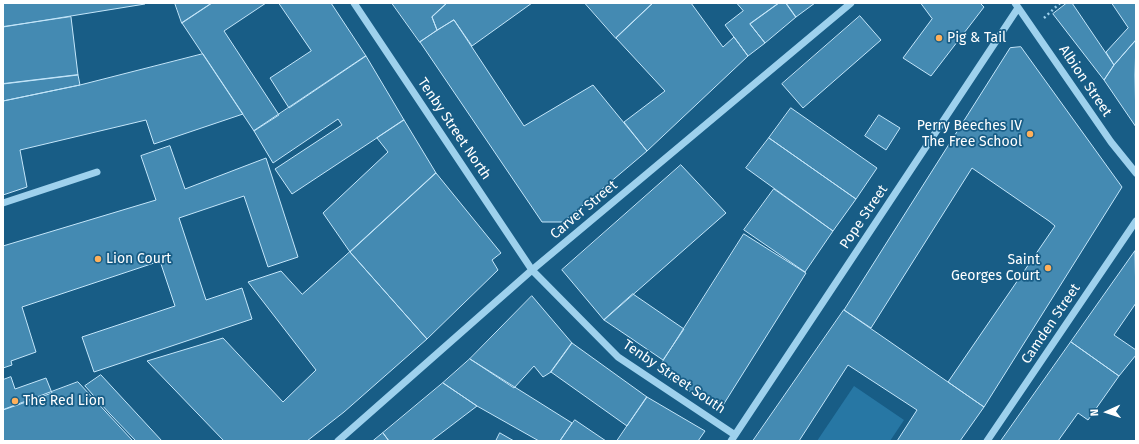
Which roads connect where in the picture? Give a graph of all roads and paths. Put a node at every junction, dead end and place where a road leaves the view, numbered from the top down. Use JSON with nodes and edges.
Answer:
{"nodes":[{"id":1,"x":354,"y":3,"type":"edge"},
{"id":2,"x":851,"y":3,"type":"edge"},
{"id":3,"x":1060,"y":3,"type":"edge"},
{"id":4,"x":1017,"y":5,"type":"edge"},
{"id":5,"x":1033,"y":28,"type":"junction"},
{"id":6,"x":97,"y":172,"type":"dead end"},
{"id":7,"x":1136,"y":173,"type":"edge"},
{"id":8,"x":3,"y":203,"type":"edge"},
{"id":9,"x":1136,"y":221,"type":"edge"},
{"id":10,"x":532,"y":270,"type":"junction"},
{"id":11,"x":733,"y":438,"type":"edge"},
{"id":12,"x":338,"y":441,"type":"edge"},
{"id":13,"x":987,"y":441,"type":"edge"}],
"edges":[{"from":1,"to":10,"type":"street","name":"Tenby Street North"},
{"from":2,"to":10,"type":"street","name":"Carver Street"},
{"from":3,"to":5,"type":"path"},
{"from":4,"to":5,"type":"street","name":"Albion Street"},
{"from":4,"to":11,"type":"street","name":"Pope Street"},
{"from":5,"to":7,"type":"street","name":"Albion Street"},
{"from":6,"to":8,"type":"street"},
{"from":9,"to":13,"type":"street","name":"Camden Street"},
{"from":10,"to":11,"type":"street","name":"Tenby Street South"},
{"from":10,"to":12,"type":"street","name":"Carver Street"}]}
